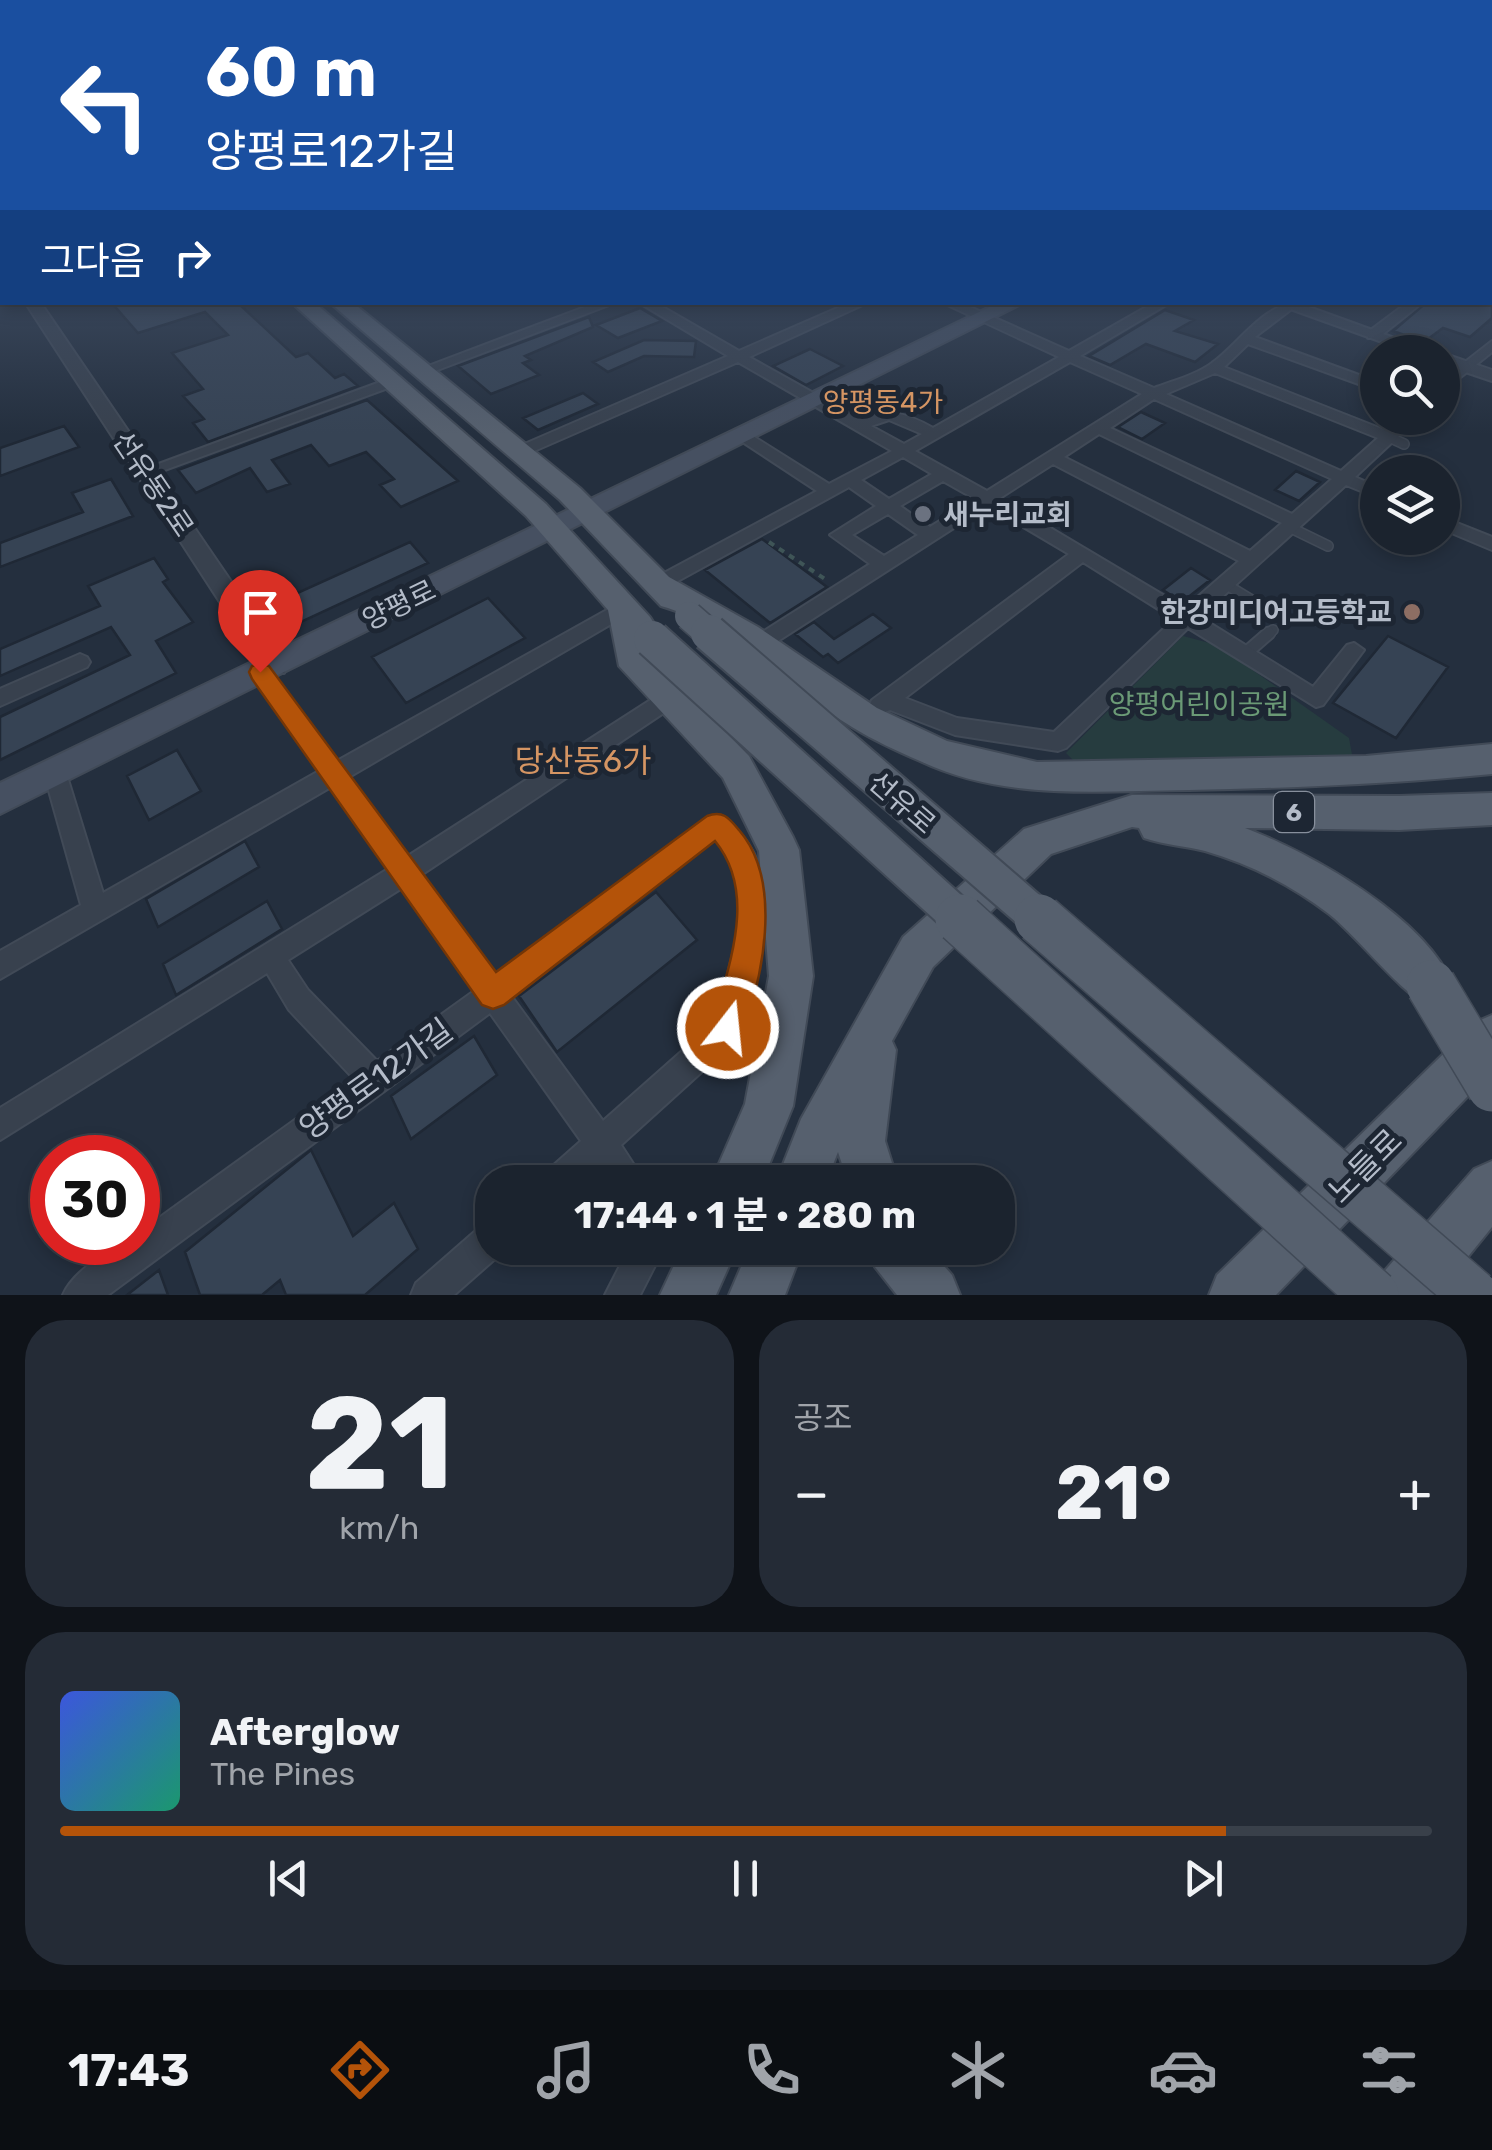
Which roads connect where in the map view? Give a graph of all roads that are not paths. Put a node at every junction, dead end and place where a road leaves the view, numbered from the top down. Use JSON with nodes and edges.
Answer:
{"nodes":[{"id":1,"x":40,"y":313,"type":"edge"},
{"id":2,"x":313,"y":313,"type":"edge"},
{"id":3,"x":353,"y":313,"type":"edge"},
{"id":4,"x":580,"y":313,"type":"edge"},
{"id":5,"x":664,"y":313,"type":"edge"},
{"id":6,"x":837,"y":313,"type":"edge"},
{"id":7,"x":972,"y":313,"type":"edge"},
{"id":8,"x":992,"y":313,"type":"edge"},
{"id":9,"x":1144,"y":313,"type":"edge"},
{"id":10,"x":1277,"y":313,"type":"edge"},
{"id":11,"x":1314,"y":313,"type":"edge"},
{"id":12,"x":1402,"y":313,"type":"edge"},
{"id":13,"x":983,"y":318,"type":"junction"},
{"id":14,"x":1374,"y":335,"type":"joint"},
{"id":15,"x":1247,"y":339,"type":"junction"},
{"id":16,"x":1492,"y":345,"type":"edge"},
{"id":17,"x":739,"y":356,"type":"junction"},
{"id":18,"x":1070,"y":357,"type":"junction"},
{"id":19,"x":1460,"y":364,"type":"edge"},
{"id":20,"x":1466,"y":366,"type":"junction"},
{"id":21,"x":1215,"y":368,"type":"junction"},
{"id":22,"x":422,"y":371,"type":"junction"},
{"id":23,"x":1460,"y":372,"type":"edge"},
{"id":24,"x":1492,"y":376,"type":"edge"},
{"id":25,"x":1360,"y":380,"type":"edge"},
{"id":26,"x":391,"y":382,"type":"junction"},
{"id":27,"x":1152,"y":394,"type":"junction"},
{"id":28,"x":815,"y":401,"type":"junction"},
{"id":29,"x":858,"y":426,"type":"junction"},
{"id":30,"x":1098,"y":428,"type":"junction"},
{"id":31,"x":933,"y":434,"type":"junction"},
{"id":32,"x":1399,"y":435,"type":"edge"},
{"id":33,"x":742,"y":436,"type":"junction"},
{"id":34,"x":1396,"y":440,"type":"junction"},
{"id":35,"x":519,"y":452,"type":"junction"},
{"id":36,"x":901,"y":452,"type":"junction"},
{"id":37,"x":1052,"y":457,"type":"junction"},
{"id":38,"x":145,"y":472,"type":"junction"},
{"id":39,"x":940,"y":474,"type":"junction"},
{"id":40,"x":1345,"y":478,"type":"junction"},
{"id":41,"x":850,"y":480,"type":"junction"},
{"id":42,"x":1360,"y":485,"type":"edge"},
{"id":43,"x":829,"y":490,"type":"junction"},
{"id":44,"x":984,"y":498,"type":"junction"},
{"id":45,"x":887,"y":506,"type":"junction"},
{"id":46,"x":588,"y":512,"type":"junction"},
{"id":47,"x":1292,"y":524,"type":"junction"},
{"id":48,"x":552,"y":530,"type":"junction"},
{"id":49,"x":1460,"y":530,"type":"edge"},
{"id":50,"x":929,"y":534,"type":"junction"},
{"id":51,"x":1492,"y":544,"type":"edge"},
{"id":52,"x":1328,"y":546,"type":"dead end"},
{"id":53,"x":1082,"y":554,"type":"junction"},
{"id":54,"x":1252,"y":560,"type":"junction"},
{"id":55,"x":882,"y":564,"type":"junction"},
{"id":56,"x":658,"y":584,"type":"junction"},
{"id":57,"x":1225,"y":584,"type":"junction"},
{"id":58,"x":1264,"y":607,"type":"dead end"},
{"id":59,"x":1188,"y":617,"type":"junction"},
{"id":60,"x":638,"y":624,"type":"junction"},
{"id":61,"x":1273,"y":630,"type":"dead end"},
{"id":62,"x":760,"y":643,"type":"junction"},
{"id":63,"x":1354,"y":650,"type":"dead end"},
{"id":64,"x":1246,"y":653,"type":"junction"},
{"id":65,"x":80,"y":662,"type":"dead end"},
{"id":66,"x":268,"y":669,"type":"junction"},
{"id":67,"x":0,"y":698,"type":"edge"},
{"id":68,"x":670,"y":698,"type":"junction"},
{"id":69,"x":876,"y":709,"type":"junction"},
{"id":70,"x":1492,"y":760,"type":"edge"},
{"id":71,"x":55,"y":773,"type":"junction"},
{"id":72,"x":335,"y":775,"type":"junction"},
{"id":73,"x":0,"y":799,"type":"edge"},
{"id":74,"x":1492,"y":808,"type":"edge"},
{"id":75,"x":1096,"y":820,"type":"junction"},
{"id":76,"x":405,"y":872,"type":"junction"},
{"id":77,"x":96,"y":912,"type":"junction"},
{"id":78,"x":274,"y":954,"type":"junction"},
{"id":79,"x":0,"y":966,"type":"edge"},
{"id":80,"x":493,"y":994,"type":"junction"},
{"id":81,"x":878,"y":1021,"type":"junction"},
{"id":82,"x":1492,"y":1038,"type":"edge"},
{"id":83,"x":375,"y":1080,"type":"junction"},
{"id":84,"x":1492,"y":1087,"type":"edge"},
{"id":85,"x":0,"y":1125,"type":"edge"},
{"id":86,"x":602,"y":1144,"type":"junction"},
{"id":87,"x":578,"y":1165,"type":"edge"},
{"id":88,"x":617,"y":1165,"type":"edge"},
{"id":89,"x":744,"y":1165,"type":"edge"},
{"id":90,"x":808,"y":1165,"type":"edge"},
{"id":91,"x":868,"y":1165,"type":"edge"},
{"id":92,"x":1492,"y":1187,"type":"edge"},
{"id":93,"x":475,"y":1254,"type":"edge"},
{"id":94,"x":639,"y":1265,"type":"edge"},
{"id":95,"x":702,"y":1265,"type":"edge"},
{"id":96,"x":769,"y":1265,"type":"edge"},
{"id":97,"x":908,"y":1265,"type":"edge"},
{"id":98,"x":80,"y":1295,"type":"edge"},
{"id":99,"x":428,"y":1295,"type":"edge"},
{"id":100,"x":622,"y":1295,"type":"edge"},
{"id":101,"x":688,"y":1295,"type":"edge"},
{"id":102,"x":757,"y":1295,"type":"edge"},
{"id":103,"x":932,"y":1295,"type":"edge"},
{"id":104,"x":1237,"y":1295,"type":"edge"},
{"id":105,"x":1374,"y":1295,"type":"edge"},
{"id":106,"x":1401,"y":1295,"type":"edge"},
{"id":107,"x":1474,"y":1295,"type":"edge"}],
"edges":[{"from":1,"to":38,"type":"street","name":"선유동2로"},
{"from":2,"to":26,"type":"main road","name":"선유로"},
{"from":3,"to":22,"type":"main road","name":"선유로"},
{"from":4,"to":22,"type":"street"},
{"from":5,"to":17,"type":"street"},
{"from":6,"to":17,"type":"street"},
{"from":7,"to":13,"type":"street"},
{"from":8,"to":13,"type":"main road","name":"양평로"},
{"from":9,"to":18,"type":"street"},
{"from":10,"to":15,"type":"street"},
{"from":11,"to":14,"type":"street"},
{"from":12,"to":14,"type":"street"},
{"from":13,"to":18,"type":"street"},
{"from":13,"to":28,"type":"main road","name":"양평로"},
{"from":15,"to":21,"type":"street"},
{"from":15,"to":25,"type":"street"},
{"from":16,"to":20,"type":"street"},
{"from":17,"to":28,"type":"street"},
{"from":17,"to":35,"type":"street"},
{"from":18,"to":27,"type":"street"},
{"from":18,"to":31,"type":"street"},
{"from":19,"to":20,"type":"street"},
{"from":20,"to":23,"type":"street"},
{"from":20,"to":24,"type":"street"},
{"from":21,"to":27,"type":"street"},
{"from":21,"to":34,"type":"street"},
{"from":22,"to":35,"type":"main road","name":"선유로"},
{"from":26,"to":38,"type":"street"},
{"from":26,"to":48,"type":"main road","name":"선유로"},
{"from":27,"to":30,"type":"street"},
{"from":27,"to":40,"type":"street"},
{"from":28,"to":29,"type":"street"},
{"from":28,"to":33,"type":"main road","name":"양평로"},
{"from":29,"to":31,"type":"street"},
{"from":29,"to":36,"type":"street"},
{"from":30,"to":37,"type":"street"},
{"from":30,"to":47,"type":"street"},
{"from":31,"to":36,"type":"street"},
{"from":32,"to":34,"type":"street"},
{"from":33,"to":43,"type":"street"},
{"from":33,"to":46,"type":"main road","name":"양평로"},
{"from":34,"to":40,"type":"street"},
{"from":35,"to":46,"type":"main road","name":"선유로"},
{"from":36,"to":39,"type":"street"},
{"from":36,"to":41,"type":"street"},
{"from":37,"to":44,"type":"street"},
{"from":37,"to":54,"type":"street"},
{"from":38,"to":66,"type":"street","name":"선유동2로"},
{"from":39,"to":44,"type":"street"},
{"from":39,"to":45,"type":"street"},
{"from":40,"to":42,"type":"street"},
{"from":40,"to":47,"type":"street"},
{"from":41,"to":43,"type":"street"},
{"from":41,"to":45,"type":"street"},
{"from":43,"to":56,"type":"street"},
{"from":44,"to":50,"type":"street"},
{"from":44,"to":53,"type":"street"},
{"from":45,"to":50,"type":"street"},
{"from":45,"to":55,"type":"street"},
{"from":46,"to":48,"type":"main road","name":"양평로"},
{"from":46,"to":56,"type":"main road","name":"선유로"},
{"from":47,"to":52,"type":"lane"},
{"from":47,"to":54,"type":"street"},
{"from":48,"to":60,"type":"main road","name":"선유로"},
{"from":48,"to":66,"type":"main road","name":"양평로"},
{"from":49,"to":51,"type":"street"},
{"from":50,"to":55,"type":"street"},
{"from":53,"to":59,"type":"street"},
{"from":53,"to":69,"type":"street"},
{"from":54,"to":57,"type":"street"},
{"from":55,"to":62,"type":"street"},
{"from":56,"to":62,"type":"main road"},
{"from":56,"to":107,"type":"main road","name":"선유로","bridge":true},
{"from":57,"to":58,"type":"lane"},
{"from":57,"to":59,"type":"street"},
{"from":59,"to":64,"type":"street"},
{"from":59,"to":69,"type":"street"},
{"from":60,"to":68,"type":"main road"},
{"from":60,"to":72,"type":"street"},
{"from":60,"to":105,"type":"main road","name":"선유로","bridge":true},
{"from":61,"to":64,"type":"lane"},
{"from":62,"to":69,"type":"main road"},
{"from":63,"to":64,"type":"street"},
{"from":65,"to":67,"type":"street"},
{"from":66,"to":71,"type":"main road","name":"양평로"},
{"from":66,"to":72,"type":"street"},
{"from":68,"to":76,"type":"street"},
{"from":68,"to":89,"type":"main road"},
{"from":69,"to":70,"type":"main road"},
{"from":71,"to":73,"type":"main road","name":"양평로"},
{"from":71,"to":77,"type":"street"},
{"from":72,"to":76,"type":"street"},
{"from":72,"to":77,"type":"street"},
{"from":74,"to":75,"type":"main road","number":"6"},
{"from":75,"to":81,"type":"main road","number":"6"},
{"from":75,"to":84,"type":"main road","bridge":true},
{"from":76,"to":78,"type":"street"},
{"from":76,"to":80,"type":"street"},
{"from":77,"to":79,"type":"street"},
{"from":78,"to":83,"type":"street"},
{"from":78,"to":85,"type":"street"},
{"from":80,"to":83,"type":"street","name":"양평로12가길"},
{"from":80,"to":86,"type":"street"},
{"from":80,"to":86,"type":"street","name":"양평로12가길"},
{"from":81,"to":90,"type":"main road"},
{"from":81,"to":91,"type":"main road","number":"6"},
{"from":82,"to":104,"type":"main road","name":"노들로"},
{"from":83,"to":98,"type":"street","name":"양평로12가길"},
{"from":86,"to":87,"type":"street"},
{"from":86,"to":88,"type":"street"},
{"from":92,"to":106,"type":"main road"},
{"from":93,"to":99,"type":"street"},
{"from":94,"to":100,"type":"street"},
{"from":95,"to":101,"type":"main road"},
{"from":96,"to":102,"type":"main road"},
{"from":97,"to":103,"type":"main road"}]}
